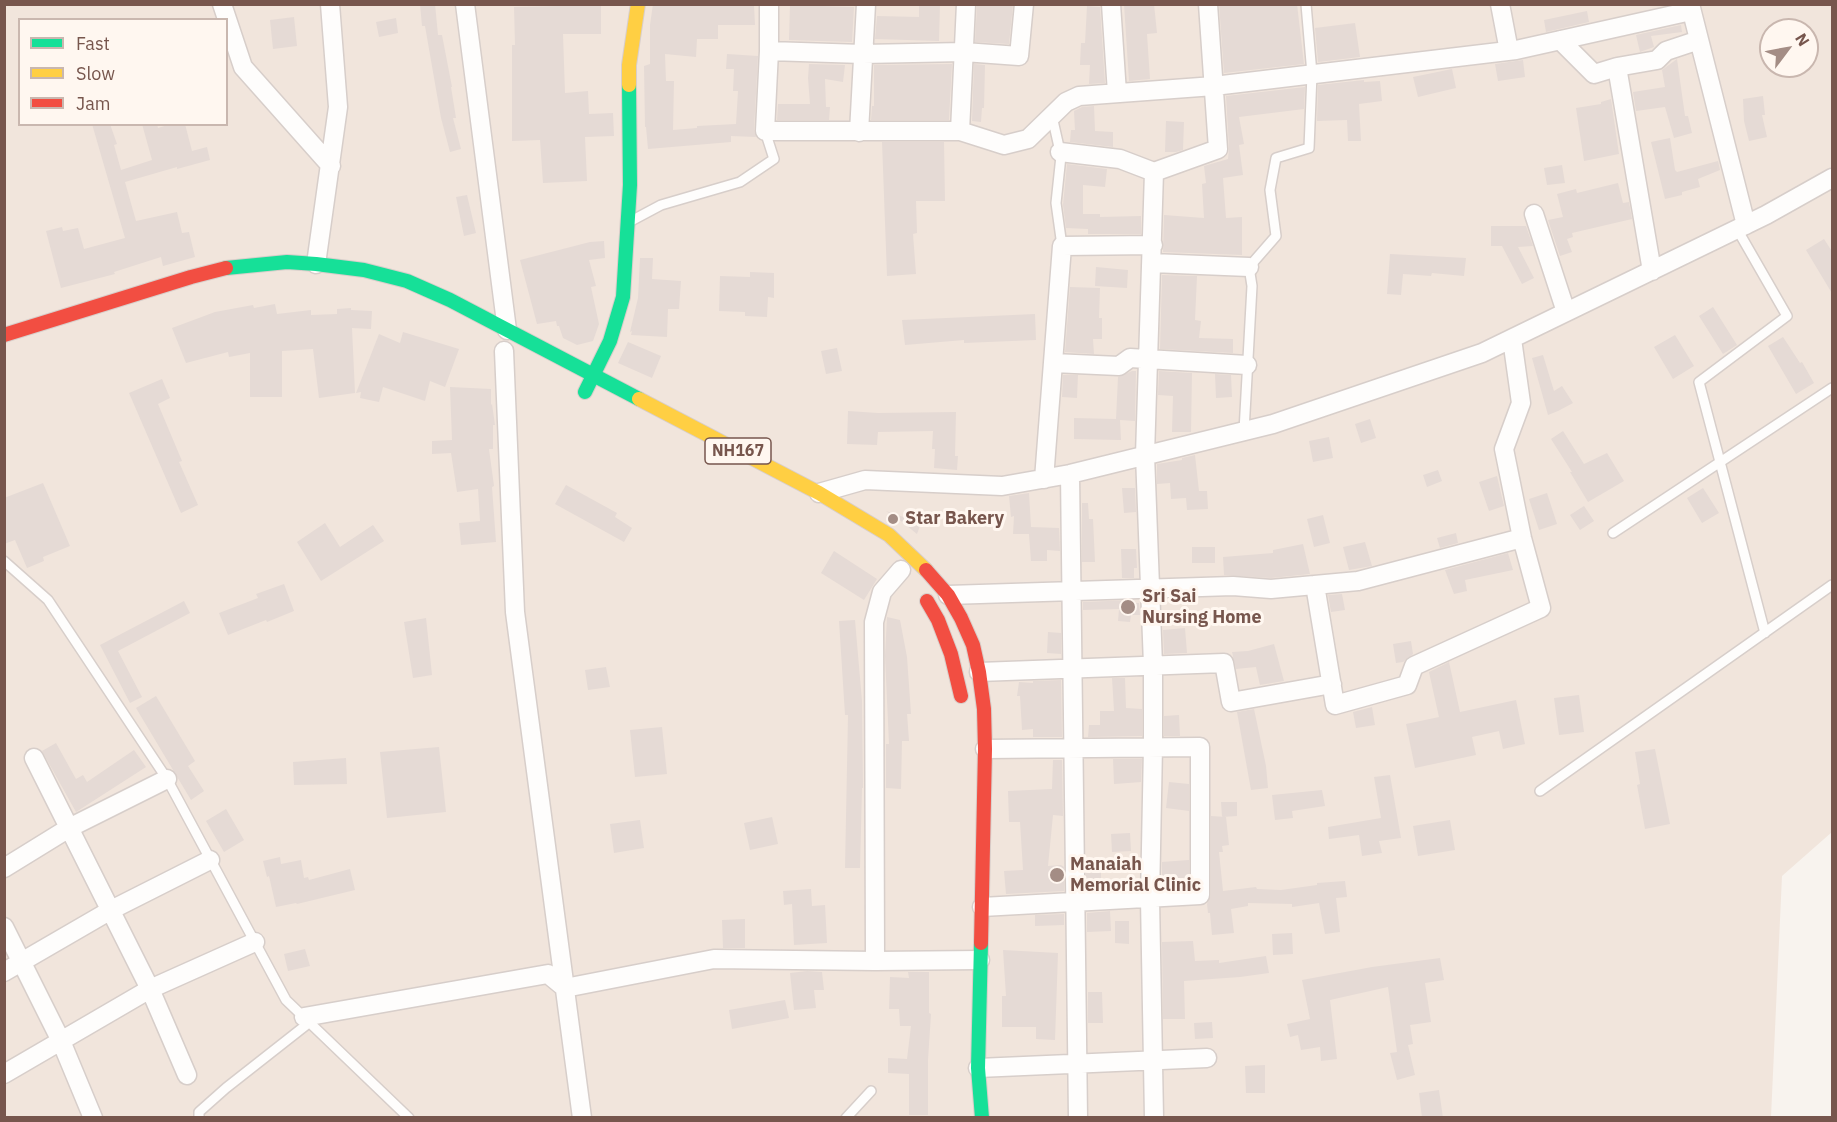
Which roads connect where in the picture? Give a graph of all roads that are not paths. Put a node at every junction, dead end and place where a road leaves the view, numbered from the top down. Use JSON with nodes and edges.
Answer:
{"nodes":[{"id":1,"x":330,"y":4,"type":"edge"},
{"id":2,"x":465,"y":4,"type":"edge"},
{"id":3,"x":638,"y":4,"type":"edge"},
{"id":4,"x":769,"y":4,"type":"edge"},
{"id":5,"x":866,"y":4,"type":"edge"},
{"id":6,"x":966,"y":4,"type":"edge"},
{"id":7,"x":1024,"y":4,"type":"edge"},
{"id":8,"x":1111,"y":4,"type":"edge"},
{"id":9,"x":1208,"y":4,"type":"edge"},
{"id":10,"x":1306,"y":4,"type":"edge"},
{"id":11,"x":1500,"y":4,"type":"edge"},
{"id":12,"x":1691,"y":8,"type":"edge"},
{"id":13,"x":228,"y":22,"type":"edge"},
{"id":14,"x":1560,"y":40,"type":"junction"},
{"id":15,"x":1699,"y":40,"type":"junction"},
{"id":16,"x":769,"y":51,"type":"junction"},
{"id":17,"x":1509,"y":51,"type":"junction"},
{"id":18,"x":964,"y":52,"type":"junction"},
{"id":19,"x":864,"y":54,"type":"junction"},
{"id":20,"x":1617,"y":67,"type":"junction"},
{"id":21,"x":1312,"y":74,"type":"junction"},
{"id":22,"x":1214,"y":86,"type":"junction"},
{"id":23,"x":1117,"y":93,"type":"junction"},
{"id":24,"x":1052,"y":116,"type":"junction"},
{"id":25,"x":765,"y":131,"type":"junction"},
{"id":26,"x":960,"y":131,"type":"junction"},
{"id":27,"x":859,"y":132,"type":"junction"},
{"id":28,"x":1060,"y":152,"type":"junction"},
{"id":29,"x":331,"y":166,"type":"junction"},
{"id":30,"x":1154,"y":172,"type":"junction"},
{"id":31,"x":1833,"y":177,"type":"edge"},
{"id":32,"x":1534,"y":214,"type":"dead end"},
{"id":33,"x":628,"y":223,"type":"junction"},
{"id":34,"x":1742,"y":227,"type":"junction"},
{"id":35,"x":1062,"y":246,"type":"junction"},
{"id":36,"x":1153,"y":254,"type":"junction"},
{"id":37,"x":316,"y":264,"type":"junction"},
{"id":38,"x":1249,"y":267,"type":"junction"},
{"id":39,"x":1652,"y":271,"type":"junction"},
{"id":40,"x":1566,"y":312,"type":"junction"},
{"id":41,"x":507,"y":330,"type":"junction"},
{"id":42,"x":4,"y":335,"type":"edge"},
{"id":43,"x":1512,"y":339,"type":"junction"},
{"id":44,"x":504,"y":351,"type":"dead end"},
{"id":45,"x":1149,"y":359,"type":"junction"},
{"id":46,"x":1053,"y":363,"type":"junction"},
{"id":47,"x":1247,"y":365,"type":"junction"},
{"id":48,"x":593,"y":376,"type":"junction"},
{"id":49,"x":1832,"y":389,"type":"edge"},
{"id":50,"x":585,"y":392,"type":"dead end"},
{"id":51,"x":1244,"y":431,"type":"junction"},
{"id":52,"x":1145,"y":455,"type":"junction"},
{"id":53,"x":1720,"y":462,"type":"junction"},
{"id":54,"x":1070,"y":474,"type":"junction"},
{"id":55,"x":1044,"y":479,"type":"junction"},
{"id":56,"x":819,"y":493,"type":"junction"},
{"id":57,"x":1613,"y":532,"type":"dead end"},
{"id":58,"x":1522,"y":538,"type":"junction"},
{"id":59,"x":4,"y":561,"type":"edge"},
{"id":60,"x":900,"y":570,"type":"dead end"},
{"id":61,"x":1315,"y":585,"type":"junction"},
{"id":62,"x":1833,"y":585,"type":"edge"},
{"id":63,"x":1151,"y":589,"type":"junction"},
{"id":64,"x":1072,"y":591,"type":"junction"},
{"id":65,"x":921,"y":592,"type":"dead end"},
{"id":66,"x":948,"y":595,"type":"junction"},
{"id":67,"x":1765,"y":633,"type":"junction"},
{"id":68,"x":1153,"y":665,"type":"junction"},
{"id":69,"x":1072,"y":668,"type":"junction"},
{"id":70,"x":979,"y":672,"type":"junction"},
{"id":71,"x":1332,"y":684,"type":"junction"},
{"id":72,"x":962,"y":706,"type":"dead end"},
{"id":73,"x":1153,"y":746,"type":"junction"},
{"id":74,"x":1073,"y":748,"type":"junction"},
{"id":75,"x":985,"y":749,"type":"junction"},
{"id":76,"x":34,"y":758,"type":"dead end"},
{"id":77,"x":167,"y":779,"type":"junction"},
{"id":78,"x":1540,"y":791,"type":"dead end"},
{"id":79,"x":69,"y":828,"type":"junction"},
{"id":80,"x":210,"y":860,"type":"junction"},
{"id":81,"x":4,"y":868,"type":"edge"},
{"id":82,"x":1150,"y":899,"type":"junction"},
{"id":83,"x":1075,"y":903,"type":"junction"},
{"id":84,"x":982,"y":907,"type":"junction"},
{"id":85,"x":111,"y":910,"type":"junction"},
{"id":86,"x":4,"y":927,"type":"edge"},
{"id":87,"x":255,"y":942,"type":"junction"},
{"id":88,"x":981,"y":960,"type":"junction"},
{"id":89,"x":22,"y":962,"type":"junction"},
{"id":90,"x":875,"y":962,"type":"junction"},
{"id":91,"x":4,"y":972,"type":"edge"},
{"id":92,"x":565,"y":988,"type":"junction"},
{"id":93,"x":150,"y":989,"type":"junction"},
{"id":94,"x":307,"y":1019,"type":"junction"},
{"id":95,"x":61,"y":1041,"type":"junction"},
{"id":96,"x":1207,"y":1058,"type":"dead end"},
{"id":97,"x":1153,"y":1060,"type":"junction"},
{"id":98,"x":1077,"y":1063,"type":"junction"},
{"id":99,"x":978,"y":1068,"type":"junction"},
{"id":100,"x":4,"y":1074,"type":"edge"},
{"id":101,"x":187,"y":1075,"type":"dead end"},
{"id":102,"x":872,"y":1091,"type":"dead end"},
{"id":103,"x":93,"y":1118,"type":"edge"},
{"id":104,"x":198,"y":1118,"type":"edge"},
{"id":105,"x":409,"y":1118,"type":"edge"},
{"id":106,"x":582,"y":1118,"type":"edge"},
{"id":107,"x":846,"y":1118,"type":"edge"},
{"id":108,"x":982,"y":1118,"type":"edge"},
{"id":109,"x":1078,"y":1118,"type":"edge"},
{"id":110,"x":1154,"y":1118,"type":"edge"}],
"edges":[{"from":1,"to":29,"type":"street"},
{"from":2,"to":41,"type":"street"},
{"from":3,"to":33,"type":"main road"},
{"from":4,"to":16,"type":"street"},
{"from":5,"to":19,"type":"street"},
{"from":6,"to":18,"type":"street"},
{"from":7,"to":18,"type":"street"},
{"from":8,"to":23,"type":"street"},
{"from":9,"to":22,"type":"street"},
{"from":10,"to":21,"type":"lane"},
{"from":11,"to":17,"type":"street"},
{"from":12,"to":14,"type":"street"},
{"from":12,"to":15,"type":"street"},
{"from":13,"to":29,"type":"street"},
{"from":14,"to":17,"type":"street"},
{"from":14,"to":20,"type":"street"},
{"from":15,"to":20,"type":"street"},
{"from":15,"to":34,"type":"street"},
{"from":16,"to":19,"type":"street"},
{"from":16,"to":25,"type":"street"},
{"from":17,"to":21,"type":"street"},
{"from":18,"to":19,"type":"street"},
{"from":18,"to":26,"type":"street"},
{"from":19,"to":27,"type":"street"},
{"from":20,"to":39,"type":"street"},
{"from":21,"to":22,"type":"street"},
{"from":21,"to":38,"type":"lane"},
{"from":22,"to":23,"type":"street"},
{"from":22,"to":30,"type":"street"},
{"from":23,"to":24,"type":"street"},
{"from":24,"to":26,"type":"street"},
{"from":24,"to":28,"type":"lane"},
{"from":25,"to":27,"type":"street"},
{"from":25,"to":33,"type":"lane"},
{"from":26,"to":27,"type":"street"},
{"from":28,"to":30,"type":"street"},
{"from":28,"to":35,"type":"lane"},
{"from":29,"to":37,"type":"street"},
{"from":30,"to":36,"type":"street"},
{"from":31,"to":34,"type":"street"},
{"from":32,"to":40,"type":"street"},
{"from":33,"to":48,"type":"main road"},
{"from":34,"to":39,"type":"street"},
{"from":34,"to":53,"type":"lane"},
{"from":35,"to":36,"type":"street"},
{"from":35,"to":46,"type":"street"},
{"from":36,"to":38,"type":"street"},
{"from":36,"to":45,"type":"street"},
{"from":37,"to":41,"type":"main road","number":"NH167"},
{"from":37,"to":42,"type":"main road","number":"NH167"},
{"from":38,"to":47,"type":"lane"},
{"from":39,"to":40,"type":"street"},
{"from":40,"to":43,"type":"street"},
{"from":41,"to":48,"type":"main road","number":"NH167"},
{"from":43,"to":51,"type":"street"},
{"from":43,"to":58,"type":"street"},
{"from":44,"to":92,"type":"street"},
{"from":45,"to":46,"type":"street"},
{"from":45,"to":47,"type":"street"},
{"from":45,"to":52,"type":"street"},
{"from":46,"to":55,"type":"street"},
{"from":47,"to":51,"type":"lane"},
{"from":48,"to":50,"type":"main road"},
{"from":48,"to":56,"type":"main road","number":"NH167"},
{"from":49,"to":53,"type":"lane"},
{"from":51,"to":52,"type":"street"},
{"from":52,"to":54,"type":"street"},
{"from":52,"to":63,"type":"street"},
{"from":53,"to":57,"type":"lane"},
{"from":53,"to":67,"type":"lane"},
{"from":54,"to":55,"type":"street"},
{"from":54,"to":64,"type":"street"},
{"from":55,"to":56,"type":"street"},
{"from":56,"to":66,"type":"main road","number":"NH167"},
{"from":58,"to":61,"type":"street"},
{"from":58,"to":71,"type":"street"},
{"from":59,"to":77,"type":"lane"},
{"from":60,"to":90,"type":"street"},
{"from":61,"to":63,"type":"street"},
{"from":61,"to":71,"type":"street"},
{"from":62,"to":67,"type":"lane"},
{"from":63,"to":64,"type":"street"},
{"from":63,"to":68,"type":"street"},
{"from":64,"to":66,"type":"street"},
{"from":64,"to":69,"type":"street"},
{"from":65,"to":72,"type":"main road"},
{"from":66,"to":70,"type":"main road","number":"NH167"},
{"from":67,"to":78,"type":"lane"},
{"from":68,"to":69,"type":"street"},
{"from":68,"to":71,"type":"street"},
{"from":68,"to":73,"type":"street"},
{"from":69,"to":70,"type":"street"},
{"from":69,"to":74,"type":"street"},
{"from":70,"to":75,"type":"main road","number":"NH167"},
{"from":73,"to":74,"type":"street"},
{"from":73,"to":82,"type":"street"},
{"from":73,"to":82,"type":"street"},
{"from":74,"to":75,"type":"street"},
{"from":74,"to":83,"type":"street"},
{"from":75,"to":84,"type":"main road","number":"NH167"},
{"from":76,"to":79,"type":"street"},
{"from":77,"to":79,"type":"street"},
{"from":77,"to":80,"type":"lane"},
{"from":79,"to":81,"type":"street"},
{"from":79,"to":85,"type":"street"},
{"from":80,"to":85,"type":"street"},
{"from":80,"to":87,"type":"lane"},
{"from":82,"to":83,"type":"street"},
{"from":82,"to":97,"type":"street"},
{"from":83,"to":84,"type":"street"},
{"from":83,"to":98,"type":"street"},
{"from":84,"to":88,"type":"main road","number":"NH167"},
{"from":85,"to":89,"type":"street"},
{"from":85,"to":93,"type":"street"},
{"from":86,"to":89,"type":"street"},
{"from":87,"to":93,"type":"street"},
{"from":87,"to":94,"type":"lane"},
{"from":88,"to":90,"type":"street"},
{"from":88,"to":99,"type":"main road","number":"NH167"},
{"from":89,"to":91,"type":"street"},
{"from":89,"to":95,"type":"street"},
{"from":90,"to":92,"type":"street"},
{"from":92,"to":94,"type":"street"},
{"from":92,"to":106,"type":"street"},
{"from":93,"to":95,"type":"street"},
{"from":93,"to":101,"type":"street"},
{"from":94,"to":104,"type":"lane"},
{"from":94,"to":105,"type":"lane"},
{"from":95,"to":100,"type":"street"},
{"from":95,"to":103,"type":"street"},
{"from":96,"to":97,"type":"street"},
{"from":97,"to":98,"type":"street"},
{"from":97,"to":110,"type":"street"},
{"from":98,"to":99,"type":"street"},
{"from":98,"to":109,"type":"street"},
{"from":99,"to":108,"type":"main road","number":"NH167"},
{"from":102,"to":107,"type":"lane"}]}
